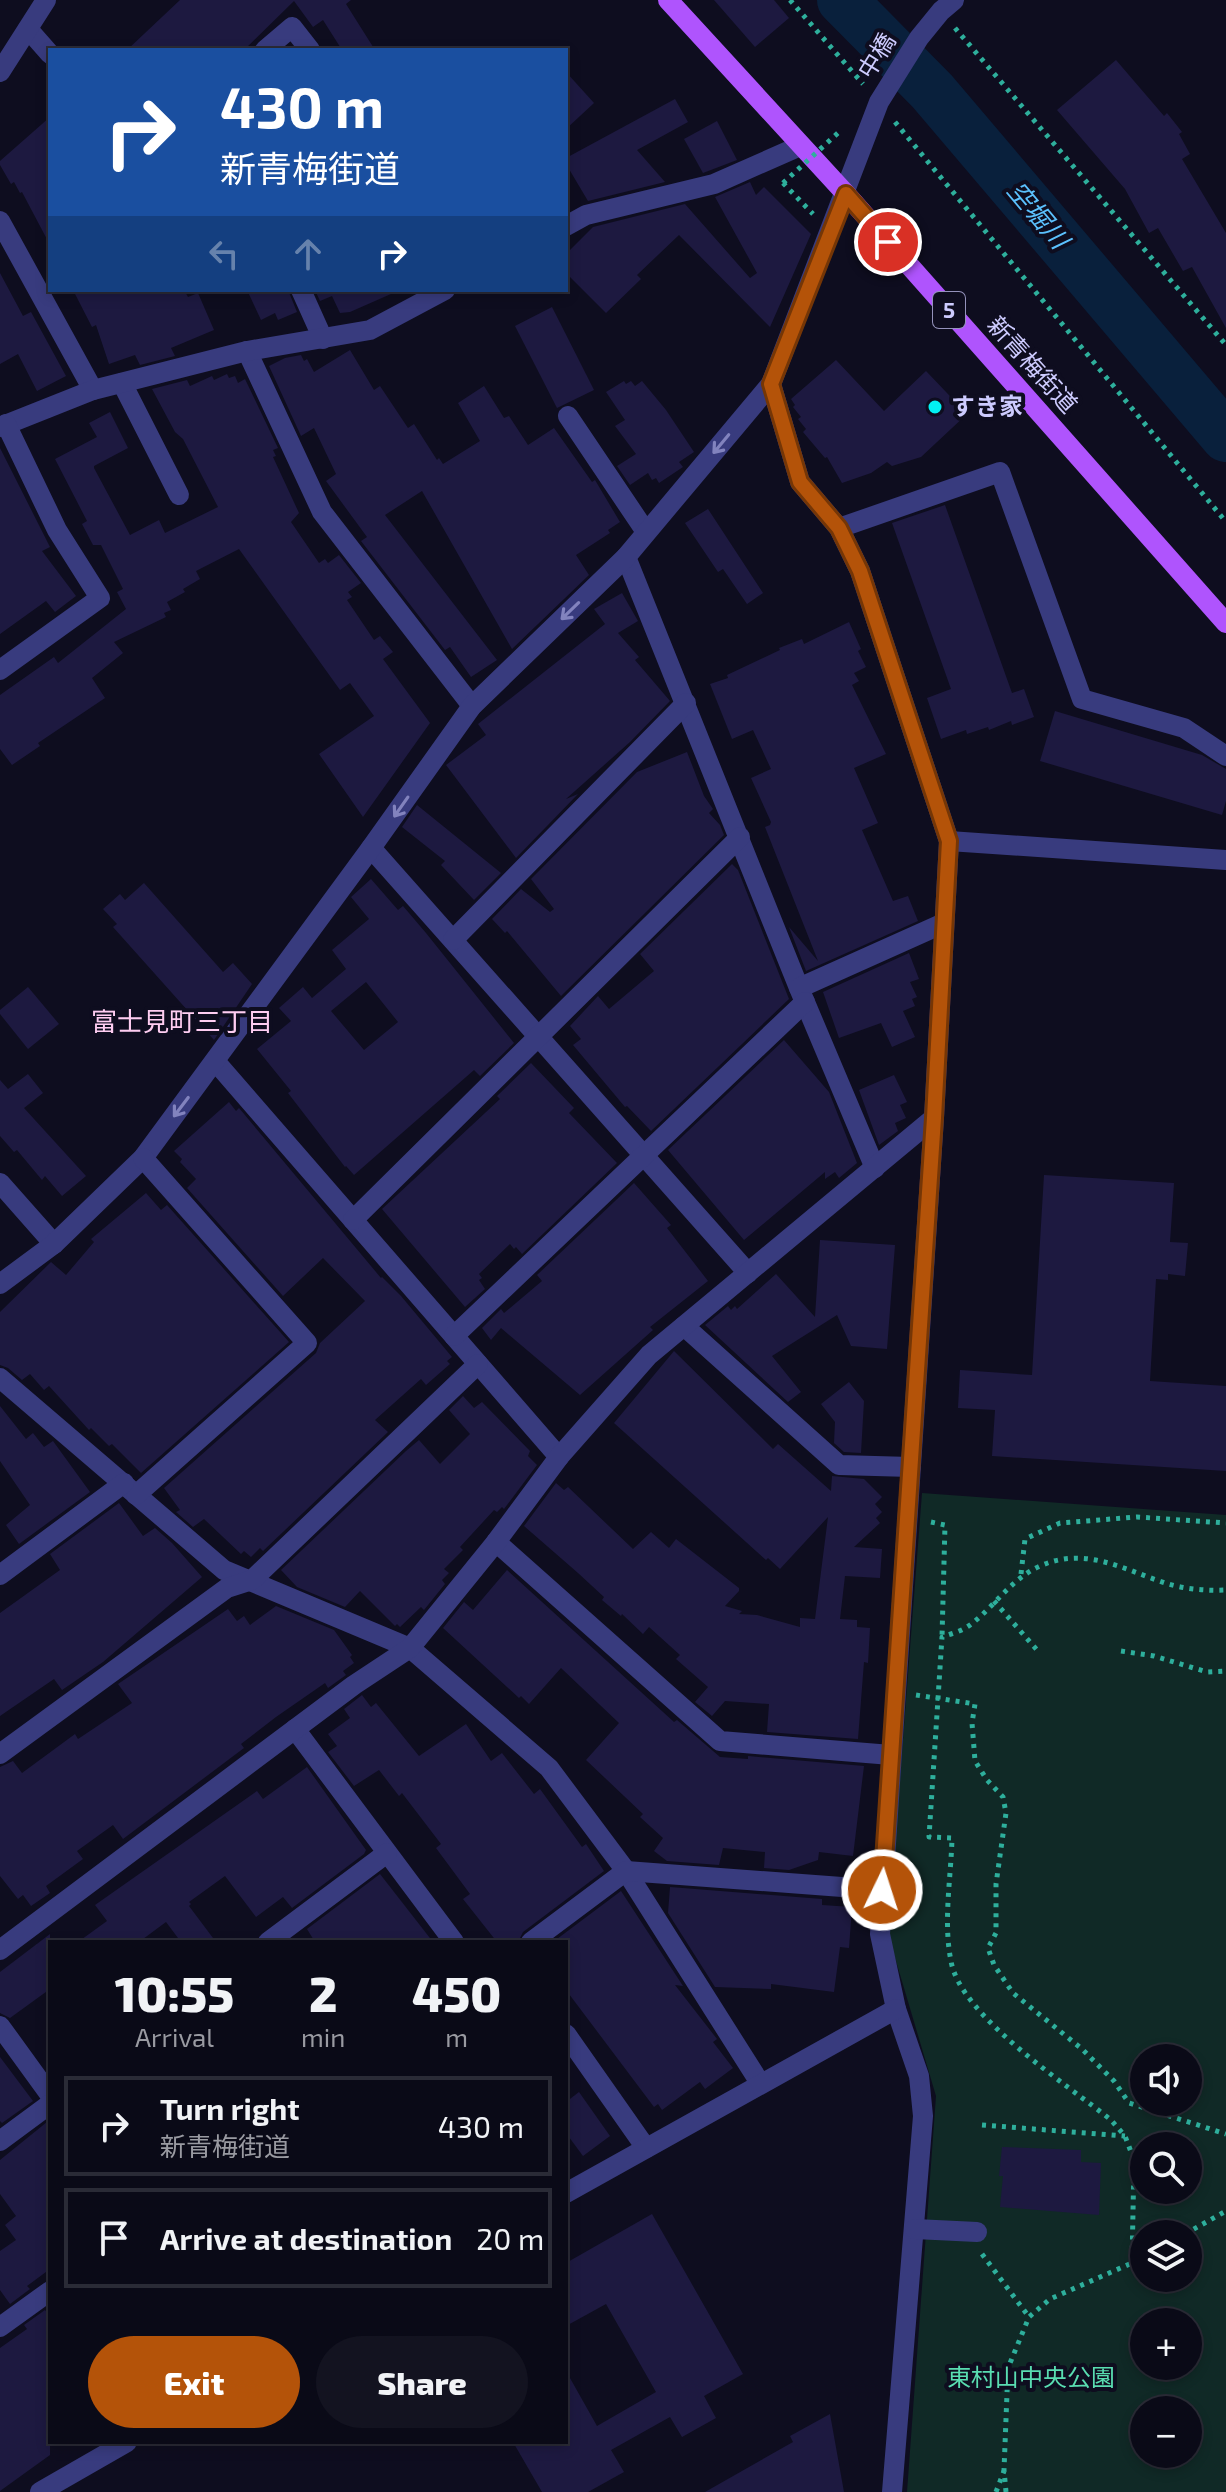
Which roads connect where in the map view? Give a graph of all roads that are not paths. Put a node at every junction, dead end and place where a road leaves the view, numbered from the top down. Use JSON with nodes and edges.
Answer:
{"nodes":[{"id":1,"x":46,"y":0,"type":"edge"},
{"id":2,"x":668,"y":0,"type":"edge"},
{"id":3,"x":947,"y":6,"type":"edge"},
{"id":4,"x":28,"y":29,"type":"junction"},
{"id":5,"x":267,"y":48,"type":"edge"},
{"id":6,"x":308,"y":48,"type":"edge"},
{"id":7,"x":48,"y":52,"type":"edge"},
{"id":8,"x":0,"y":72,"type":"edge"},
{"id":9,"x":800,"y":146,"type":"junction"},
{"id":10,"x":846,"y":194,"type":"junction"},
{"id":11,"x":0,"y":221,"type":"edge"},
{"id":12,"x":568,"y":225,"type":"edge"},
{"id":13,"x":302,"y":292,"type":"edge"},
{"id":14,"x":441,"y":292,"type":"edge"},
{"id":15,"x":323,"y":339,"type":"junction"},
{"id":16,"x":247,"y":351,"type":"junction"},
{"id":17,"x":122,"y":383,"type":"junction"},
{"id":18,"x":771,"y":384,"type":"junction"},
{"id":19,"x":93,"y":390,"type":"junction"},
{"id":20,"x":568,"y":416,"type":"dead end"},
{"id":21,"x":3,"y":426,"type":"edge"},
{"id":22,"x":179,"y":495,"type":"dead end"},
{"id":23,"x":839,"y":528,"type":"junction"},
{"id":24,"x":646,"y":532,"type":"junction"},
{"id":25,"x":626,"y":557,"type":"junction"},
{"id":26,"x":1226,"y":623,"type":"edge"},
{"id":27,"x":0,"y":670,"type":"edge"},
{"id":28,"x":686,"y":703,"type":"junction"},
{"id":29,"x":472,"y":706,"type":"junction"},
{"id":30,"x":1226,"y":756,"type":"edge"},
{"id":31,"x":740,"y":837,"type":"junction"},
{"id":32,"x":949,"y":841,"type":"junction"},
{"id":33,"x":371,"y":848,"type":"junction"},
{"id":34,"x":1226,"y":860,"type":"edge"},
{"id":35,"x":944,"y":923,"type":"junction"},
{"id":36,"x":453,"y":940,"type":"junction"},
{"id":37,"x":802,"y":995,"type":"junction"},
{"id":38,"x":538,"y":1036,"type":"junction"},
{"id":39,"x":215,"y":1061,"type":"junction"},
{"id":40,"x":934,"y":1118,"type":"junction"},
{"id":41,"x":645,"y":1156,"type":"junction"},
{"id":42,"x":143,"y":1158,"type":"junction"},
{"id":43,"x":875,"y":1168,"type":"junction"},
{"id":44,"x":0,"y":1183,"type":"edge"},
{"id":45,"x":353,"y":1220,"type":"junction"},
{"id":46,"x":54,"y":1244,"type":"junction"},
{"id":47,"x":748,"y":1273,"type":"junction"},
{"id":48,"x":0,"y":1284,"type":"edge"},
{"id":49,"x":684,"y":1326,"type":"junction"},
{"id":50,"x":454,"y":1336,"type":"junction"},
{"id":51,"x":478,"y":1364,"type":"junction"},
{"id":52,"x":0,"y":1378,"type":"edge"},
{"id":53,"x":559,"y":1457,"type":"junction"},
{"id":54,"x":911,"y":1467,"type":"junction"},
{"id":55,"x":130,"y":1489,"type":"junction"},
{"id":56,"x":496,"y":1542,"type":"junction"},
{"id":57,"x":0,"y":1575,"type":"edge"},
{"id":58,"x":252,"y":1580,"type":"junction"},
{"id":59,"x":410,"y":1648,"type":"junction"},
{"id":60,"x":295,"y":1729,"type":"junction"},
{"id":61,"x":0,"y":1754,"type":"edge"},
{"id":62,"x":891,"y":1755,"type":"junction"},
{"id":63,"x":387,"y":1853,"type":"junction"},
{"id":64,"x":626,"y":1871,"type":"junction"},
{"id":65,"x":882,"y":1890,"type":"junction"},
{"id":66,"x":271,"y":1940,"type":"edge"},
{"id":67,"x":452,"y":1940,"type":"edge"},
{"id":68,"x":534,"y":1940,"type":"edge"},
{"id":69,"x":0,"y":1950,"type":"edge"},
{"id":70,"x":896,"y":2009,"type":"junction"},
{"id":71,"x":0,"y":2026,"type":"edge"},
{"id":72,"x":568,"y":2037,"type":"edge"},
{"id":73,"x":760,"y":2083,"type":"junction"},
{"id":74,"x":48,"y":2092,"type":"edge"},
{"id":75,"x":48,"y":2105,"type":"edge"},
{"id":76,"x":0,"y":2141,"type":"edge"},
{"id":77,"x":646,"y":2148,"type":"junction"},
{"id":78,"x":568,"y":2192,"type":"edge"},
{"id":79,"x":915,"y":2229,"type":"junction"},
{"id":80,"x":977,"y":2232,"type":"road end"},
{"id":81,"x":48,"y":2292,"type":"edge"},
{"id":82,"x":0,"y":2327,"type":"edge"},
{"id":83,"x":124,"y":2444,"type":"edge"},
{"id":84,"x":40,"y":2492,"type":"edge"},
{"id":85,"x":892,"y":2492,"type":"edge"}],
"edges":[{"from":1,"to":4,"type":"street"},
{"from":2,"to":9,"type":"main road","name":"新青梅街道","number":"5"},
{"from":3,"to":10,"type":"street","name":"中橋"},
{"from":4,"to":7,"type":"street"},
{"from":4,"to":8,"type":"street"},
{"from":5,"to":6,"type":"street"},
{"from":9,"to":10,"type":"main road","name":"新青梅街道","number":"5"},
{"from":9,"to":12,"type":"street"},
{"from":10,"to":18,"type":"street","name":"中橋"},
{"from":10,"to":26,"type":"main road","name":"新青梅街道","number":"5"},
{"from":11,"to":19,"type":"street"},
{"from":13,"to":15,"type":"street"},
{"from":14,"to":15,"type":"street"},
{"from":15,"to":16,"type":"street"},
{"from":16,"to":17,"type":"street"},
{"from":16,"to":29,"type":"street"},
{"from":17,"to":19,"type":"street"},
{"from":17,"to":22,"type":"street"},
{"from":18,"to":23,"type":"street"},
{"from":18,"to":24,"type":"street","name":"中橋","one_way":true},
{"from":19,"to":21,"type":"street"},
{"from":20,"to":24,"type":"street"},
{"from":21,"to":27,"type":"street"},
{"from":23,"to":30,"type":"street"},
{"from":23,"to":32,"type":"street"},
{"from":24,"to":25,"type":"street","name":"中橋"},
{"from":25,"to":28,"type":"street"},
{"from":25,"to":29,"type":"street","name":"中橋","one_way":true},
{"from":28,"to":31,"type":"street"},
{"from":28,"to":36,"type":"street"},
{"from":29,"to":33,"type":"street","name":"中橋","one_way":true},
{"from":31,"to":37,"type":"street"},
{"from":31,"to":38,"type":"street"},
{"from":32,"to":34,"type":"street"},
{"from":32,"to":35,"type":"street"},
{"from":33,"to":36,"type":"street"},
{"from":33,"to":39,"type":"street","name":"中橋"},
{"from":35,"to":37,"type":"street"},
{"from":35,"to":40,"type":"street"},
{"from":36,"to":38,"type":"street"},
{"from":37,"to":41,"type":"street"},
{"from":37,"to":43,"type":"street"},
{"from":38,"to":41,"type":"street"},
{"from":38,"to":45,"type":"street"},
{"from":39,"to":42,"type":"street","name":"中橋","one_way":true},
{"from":39,"to":45,"type":"street"},
{"from":40,"to":43,"type":"street"},
{"from":40,"to":54,"type":"street"},
{"from":41,"to":47,"type":"street"},
{"from":41,"to":50,"type":"street"},
{"from":42,"to":46,"type":"street","name":"中橋"},
{"from":42,"to":55,"type":"street"},
{"from":43,"to":47,"type":"street"},
{"from":44,"to":46,"type":"street"},
{"from":45,"to":50,"type":"street"},
{"from":46,"to":48,"type":"street","name":"中橋"},
{"from":47,"to":49,"type":"street"},
{"from":49,"to":53,"type":"street"},
{"from":49,"to":54,"type":"street"},
{"from":50,"to":51,"type":"street"},
{"from":51,"to":53,"type":"street"},
{"from":51,"to":58,"type":"street"},
{"from":52,"to":55,"type":"street"},
{"from":53,"to":56,"type":"street"},
{"from":54,"to":62,"type":"street"},
{"from":55,"to":57,"type":"street"},
{"from":55,"to":58,"type":"street"},
{"from":56,"to":59,"type":"street"},
{"from":56,"to":62,"type":"street"},
{"from":58,"to":59,"type":"street"},
{"from":58,"to":61,"type":"street"},
{"from":59,"to":60,"type":"street"},
{"from":59,"to":64,"type":"street"},
{"from":60,"to":63,"type":"street"},
{"from":60,"to":69,"type":"street"},
{"from":62,"to":65,"type":"street"},
{"from":63,"to":66,"type":"street"},
{"from":63,"to":67,"type":"street"},
{"from":64,"to":65,"type":"street"},
{"from":64,"to":68,"type":"street"},
{"from":64,"to":73,"type":"street"},
{"from":65,"to":70,"type":"street"},
{"from":70,"to":73,"type":"street"},
{"from":70,"to":79,"type":"street"},
{"from":71,"to":74,"type":"street"},
{"from":72,"to":77,"type":"street"},
{"from":73,"to":77,"type":"street"},
{"from":75,"to":76,"type":"street"},
{"from":77,"to":78,"type":"street"},
{"from":79,"to":80,"type":"street"},
{"from":79,"to":85,"type":"street"},
{"from":81,"to":82,"type":"street"},
{"from":83,"to":84,"type":"street"}]}
